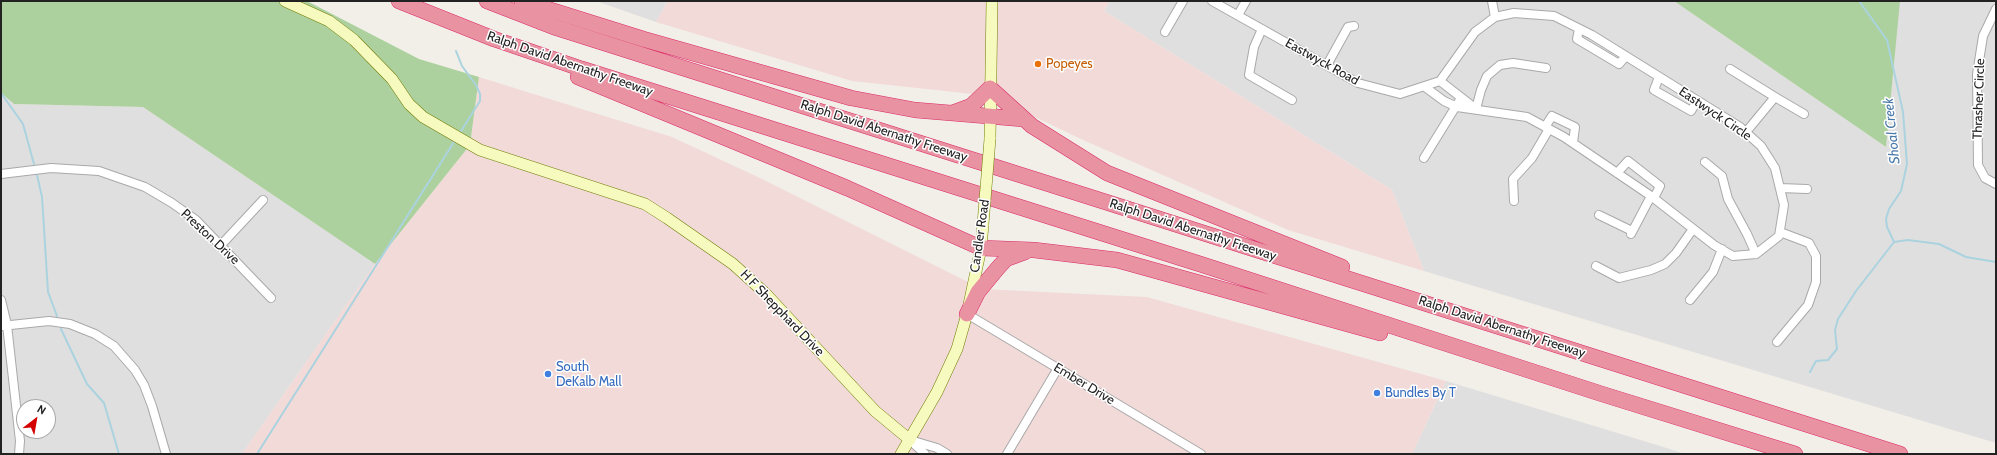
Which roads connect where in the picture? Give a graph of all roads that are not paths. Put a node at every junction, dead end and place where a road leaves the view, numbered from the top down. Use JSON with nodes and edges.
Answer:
{"nodes":[{"id":1,"x":285,"y":1,"type":"edge"},
{"id":2,"x":399,"y":1,"type":"edge"},
{"id":3,"x":487,"y":1,"type":"edge"},
{"id":4,"x":522,"y":1,"type":"edge"},
{"id":5,"x":992,"y":1,"type":"edge"},
{"id":6,"x":1183,"y":1,"type":"edge"},
{"id":7,"x":1212,"y":1,"type":"edge"},
{"id":8,"x":1246,"y":1,"type":"edge"},
{"id":9,"x":1492,"y":1,"type":"edge"},
{"id":10,"x":1996,"y":9,"type":"edge"},
{"id":11,"x":1238,"y":15,"type":"junction"},
{"id":12,"x":1496,"y":17,"type":"junction"},
{"id":13,"x":450,"y":22,"type":"junction"},
{"id":14,"x":1354,"y":26,"type":"dead end"},
{"id":15,"x":1262,"y":29,"type":"junction"},
{"id":16,"x":1165,"y":32,"type":"dead end"},
{"id":17,"x":1327,"y":65,"type":"junction"},
{"id":18,"x":1546,"y":68,"type":"dead end"},
{"id":19,"x":1730,"y":69,"type":"dead end"},
{"id":20,"x":1659,"y":77,"type":"junction"},
{"id":21,"x":1440,"y":81,"type":"junction"},
{"id":22,"x":1425,"y":87,"type":"junction"},
{"id":23,"x":990,"y":88,"type":"junction"},
{"id":24,"x":1775,"y":97,"type":"junction"},
{"id":25,"x":1461,"y":98,"type":"junction"},
{"id":26,"x":1292,"y":100,"type":"dead end"},
{"id":27,"x":1697,"y":101,"type":"junction"},
{"id":28,"x":1457,"y":107,"type":"junction"},
{"id":29,"x":1476,"y":109,"type":"junction"},
{"id":30,"x":952,"y":113,"type":"junction"},
{"id":31,"x":1804,"y":114,"type":"dead end"},
{"id":32,"x":989,"y":116,"type":"junction"},
{"id":33,"x":1023,"y":119,"type":"junction"},
{"id":34,"x":1547,"y":128,"type":"junction"},
{"id":35,"x":1746,"y":132,"type":"junction"},
{"id":36,"x":1574,"y":143,"type":"junction"},
{"id":37,"x":1424,"y":158,"type":"dead end"},
{"id":38,"x":1704,"y":162,"type":"dead end"},
{"id":39,"x":1617,"y":173,"type":"junction"},
{"id":40,"x":1,"y":174,"type":"edge"},
{"id":41,"x":1996,"y":184,"type":"edge"},
{"id":42,"x":1780,"y":188,"type":"junction"},
{"id":43,"x":1807,"y":189,"type":"dead end"},
{"id":44,"x":1652,"y":197,"type":"junction"},
{"id":45,"x":263,"y":200,"type":"dead end"},
{"id":46,"x":1514,"y":201,"type":"dead end"},
{"id":47,"x":1599,"y":215,"type":"dead end"},
{"id":48,"x":1693,"y":229,"type":"junction"},
{"id":49,"x":1780,"y":232,"type":"junction"},
{"id":50,"x":221,"y":245,"type":"junction"},
{"id":51,"x":980,"y":248,"type":"junction"},
{"id":52,"x":1722,"y":249,"type":"junction"},
{"id":53,"x":1034,"y":250,"type":"junction"},
{"id":54,"x":1756,"y":254,"type":"junction"},
{"id":55,"x":1596,"y":266,"type":"dead end"},
{"id":56,"x":271,"y":298,"type":"dead end"},
{"id":57,"x":1,"y":300,"type":"edge"},
{"id":58,"x":1690,"y":300,"type":"dead end"},
{"id":59,"x":967,"y":314,"type":"junction"},
{"id":60,"x":1493,"y":324,"type":"junction"},
{"id":61,"x":4,"y":325,"type":"edge"},
{"id":62,"x":1777,"y":342,"type":"dead end"},
{"id":63,"x":1058,"y":368,"type":"junction"},
{"id":64,"x":1602,"y":394,"type":"junction"},
{"id":65,"x":910,"y":440,"type":"junction"},
{"id":66,"x":18,"y":454,"type":"edge"},
{"id":67,"x":166,"y":454,"type":"edge"},
{"id":68,"x":901,"y":454,"type":"edge"},
{"id":69,"x":925,"y":454,"type":"edge"},
{"id":70,"x":947,"y":454,"type":"edge"},
{"id":71,"x":1007,"y":454,"type":"edge"},
{"id":72,"x":1201,"y":454,"type":"edge"},
{"id":73,"x":1795,"y":454,"type":"edge"},
{"id":74,"x":1900,"y":454,"type":"edge"}],
"edges":[{"from":1,"to":65,"type":"street","name":"H F Shepphard Drive"},
{"from":2,"to":13,"type":"highway","name":"Ralph David Abernathy Freeway"},
{"from":3,"to":60,"type":"highway","name":"Ralph David Abernathy Freeway"},
{"from":4,"to":30,"type":"highway"},
{"from":5,"to":23,"type":"street","name":"Candler Road"},
{"from":6,"to":16,"type":"street"},
{"from":7,"to":11,"type":"street","name":"Eastwyck Road"},
{"from":8,"to":11,"type":"street"},
{"from":9,"to":12,"type":"street"},
{"from":10,"to":41,"type":"street","name":"Thrasher Circle"},
{"from":11,"to":15,"type":"street","name":"Eastwyck Road"},
{"from":12,"to":20,"type":"street","name":"Eastwyck Circle"},
{"from":12,"to":21,"type":"street"},
{"from":13,"to":51,"type":"highway"},
{"from":13,"to":64,"type":"highway","name":"Ralph David Abernathy Freeway"},
{"from":14,"to":17,"type":"street"},
{"from":15,"to":17,"type":"street","name":"Eastwyck Road"},
{"from":15,"to":26,"type":"street"},
{"from":17,"to":22,"type":"street","name":"Eastwyck Road"},
{"from":18,"to":29,"type":"street"},
{"from":19,"to":24,"type":"street"},
{"from":20,"to":27,"type":"street","name":"Eastwyck Circle"},
{"from":20,"to":27,"type":"street"},
{"from":21,"to":22,"type":"street","name":"Eastwyck Road"},
{"from":21,"to":25,"type":"street"},
{"from":22,"to":28,"type":"street"},
{"from":23,"to":30,"type":"highway"},
{"from":23,"to":32,"type":"street","name":"Candler Road"},
{"from":23,"to":33,"type":"highway"},
{"from":24,"to":31,"type":"street"},
{"from":24,"to":35,"type":"street"},
{"from":25,"to":28,"type":"street"},
{"from":25,"to":29,"type":"street"},
{"from":27,"to":35,"type":"street","name":"Eastwyck Circle"},
{"from":28,"to":29,"type":"street"},
{"from":28,"to":37,"type":"street"},
{"from":29,"to":34,"type":"street"},
{"from":30,"to":32,"type":"highway"},
{"from":32,"to":33,"type":"highway"},
{"from":32,"to":51,"type":"street","name":"Candler Road","bridge":true},
{"from":33,"to":60,"type":"highway"},
{"from":34,"to":36,"type":"street"},
{"from":34,"to":36,"type":"street"},
{"from":34,"to":46,"type":"street"},
{"from":35,"to":42,"type":"street","name":"Eastwyck Circle"},
{"from":36,"to":39,"type":"street"},
{"from":38,"to":54,"type":"street"},
{"from":39,"to":44,"type":"street"},
{"from":39,"to":44,"type":"street"},
{"from":40,"to":50,"type":"street","name":"Preston Drive"},
{"from":42,"to":43,"type":"street"},
{"from":42,"to":49,"type":"street","name":"Eastwyck Circle"},
{"from":44,"to":47,"type":"street"},
{"from":44,"to":48,"type":"street"},
{"from":45,"to":50,"type":"street"},
{"from":48,"to":52,"type":"street"},
{"from":48,"to":55,"type":"street"},
{"from":49,"to":54,"type":"street"},
{"from":49,"to":62,"type":"street"},
{"from":50,"to":56,"type":"street","name":"Preston Drive"},
{"from":51,"to":53,"type":"highway"},
{"from":51,"to":59,"type":"street","name":"Candler Road"},
{"from":52,"to":54,"type":"street"},
{"from":52,"to":58,"type":"street"},
{"from":53,"to":59,"type":"highway"},
{"from":53,"to":64,"type":"highway"},
{"from":57,"to":61,"type":"street"},
{"from":59,"to":63,"type":"street","name":"Ember Drive"},
{"from":59,"to":65,"type":"street","name":"Candler Road"},
{"from":60,"to":74,"type":"highway","name":"Ralph David Abernathy Freeway"},
{"from":61,"to":66,"type":"street"},
{"from":61,"to":67,"type":"street"},
{"from":63,"to":71,"type":"street"},
{"from":63,"to":72,"type":"street","name":"Ember Drive"},
{"from":64,"to":73,"type":"highway","name":"Ralph David Abernathy Freeway"},
{"from":65,"to":68,"type":"street","name":"Candler Road"},
{"from":65,"to":69,"type":"street"},
{"from":65,"to":70,"type":"street"}]}
